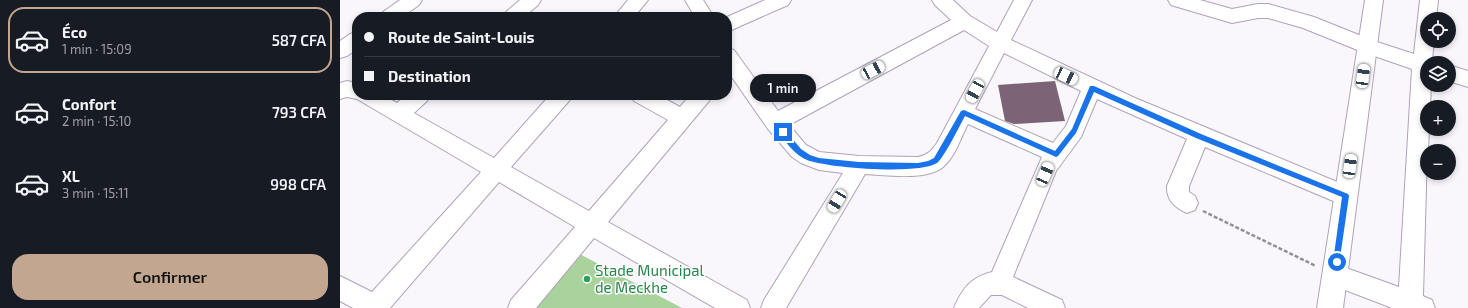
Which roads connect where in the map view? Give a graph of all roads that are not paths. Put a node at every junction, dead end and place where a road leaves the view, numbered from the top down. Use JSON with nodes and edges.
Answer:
{"nodes":[{"id":1,"x":413,"y":0,"type":"edge"},
{"id":2,"x":532,"y":0,"type":"edge"},
{"id":3,"x":639,"y":0,"type":"edge"},
{"id":4,"x":694,"y":0,"type":"edge"},
{"id":5,"x":782,"y":0,"type":"edge"},
{"id":6,"x":941,"y":0,"type":"edge"},
{"id":7,"x":1023,"y":0,"type":"edge"},
{"id":8,"x":1177,"y":0,"type":"edge"},
{"id":9,"x":1374,"y":0,"type":"edge"},
{"id":10,"x":1429,"y":0,"type":"edge"},
{"id":11,"x":396,"y":12,"type":"edge"},
{"id":12,"x":518,"y":12,"type":"edge"},
{"id":13,"x":628,"y":12,"type":"edge"},
{"id":14,"x":701,"y":12,"type":"edge"},
{"id":15,"x":964,"y":21,"type":"junction"},
{"id":16,"x":732,"y":23,"type":"edge"},
{"id":17,"x":352,"y":43,"type":"edge"},
{"id":18,"x":1000,"y":43,"type":"junction"},
{"id":19,"x":1367,"y":46,"type":"junction"},
{"id":20,"x":340,"y":51,"type":"edge"},
{"id":21,"x":1426,"y":56,"type":"edge"},
{"id":22,"x":1420,"y":63,"type":"edge"},
{"id":23,"x":732,"y":65,"type":"edge"},
{"id":24,"x":1456,"y":75,"type":"edge"},
{"id":25,"x":1468,"y":79,"type":"edge"},
{"id":26,"x":1092,"y":88,"type":"junction"},
{"id":27,"x":352,"y":90,"type":"edge"},
{"id":28,"x":340,"y":91,"type":"edge"},
{"id":29,"x":1424,"y":92,"type":"edge"},
{"id":30,"x":374,"y":100,"type":"edge"},
{"id":31,"x":414,"y":100,"type":"edge"},
{"id":32,"x":558,"y":100,"type":"edge"},
{"id":33,"x":650,"y":100,"type":"edge"},
{"id":34,"x":698,"y":100,"type":"edge"},
{"id":35,"x":964,"y":112,"type":"junction"},
{"id":36,"x":398,"y":114,"type":"junction"},
{"id":37,"x":682,"y":118,"type":"junction"},
{"id":38,"x":774,"y":123,"type":"junction"},
{"id":39,"x":1199,"y":136,"type":"junction"},
{"id":40,"x":1056,"y":154,"type":"junction"},
{"id":41,"x":859,"y":165,"type":"junction"},
{"id":42,"x":496,"y":170,"type":"junction"},
{"id":43,"x":1346,"y":196,"type":"junction"},
{"id":44,"x":1187,"y":203,"type":"road end"},
{"id":45,"x":591,"y":224,"type":"junction"},
{"id":46,"x":1335,"y":275,"type":"junction"},
{"id":47,"x":999,"y":282,"type":"junction"},
{"id":48,"x":340,"y":288,"type":"edge"},
{"id":49,"x":1415,"y":306,"type":"edge"},
{"id":50,"x":376,"y":307,"type":"edge"},
{"id":51,"x":520,"y":308,"type":"edge"},
{"id":52,"x":738,"y":308,"type":"edge"},
{"id":53,"x":773,"y":308,"type":"edge"},
{"id":54,"x":966,"y":308,"type":"edge"},
{"id":55,"x":1053,"y":308,"type":"edge"},
{"id":56,"x":1330,"y":308,"type":"edge"}],
"edges":[{"from":1,"to":11,"type":"street"},
{"from":2,"to":12,"type":"street"},
{"from":3,"to":13,"type":"street"},
{"from":4,"to":14,"type":"street"},
{"from":5,"to":16,"type":"street"},
{"from":6,"to":15,"type":"street"},
{"from":7,"to":18,"type":"street"},
{"from":8,"to":19,"type":"street"},
{"from":9,"to":19,"type":"highway"},
{"from":10,"to":21,"type":"street"},
{"from":15,"to":18,"type":"street"},
{"from":15,"to":38,"type":"street"},
{"from":17,"to":20,"type":"street"},
{"from":18,"to":26,"type":"street"},
{"from":18,"to":35,"type":"street"},
{"from":19,"to":22,"type":"street"},
{"from":19,"to":43,"type":"highway"},
{"from":23,"to":38,"type":"street"},
{"from":24,"to":25,"type":"street"},
{"from":26,"to":39,"type":"street"},
{"from":26,"to":40,"type":"street"},
{"from":27,"to":28,"type":"street"},
{"from":29,"to":49,"type":"street"},
{"from":30,"to":36,"type":"street"},
{"from":31,"to":36,"type":"street"},
{"from":32,"to":42,"type":"street"},
{"from":33,"to":37,"type":"street"},
{"from":34,"to":37,"type":"street"},
{"from":35,"to":40,"type":"street"},
{"from":35,"to":41,"type":"street"},
{"from":36,"to":42,"type":"street"},
{"from":37,"to":45,"type":"street"},
{"from":38,"to":41,"type":"street"},
{"from":39,"to":43,"type":"street"},
{"from":39,"to":44,"type":"street"},
{"from":40,"to":47,"type":"street"},
{"from":41,"to":53,"type":"street"},
{"from":42,"to":45,"type":"street"},
{"from":42,"to":50,"type":"street"},
{"from":43,"to":46,"type":"highway"},
{"from":45,"to":51,"type":"street"},
{"from":45,"to":52,"type":"street"},
{"from":46,"to":49,"type":"street"},
{"from":46,"to":56,"type":"highway"},
{"from":47,"to":54,"type":"street"},
{"from":47,"to":55,"type":"street"},
{"from":48,"to":50,"type":"street"}]}
